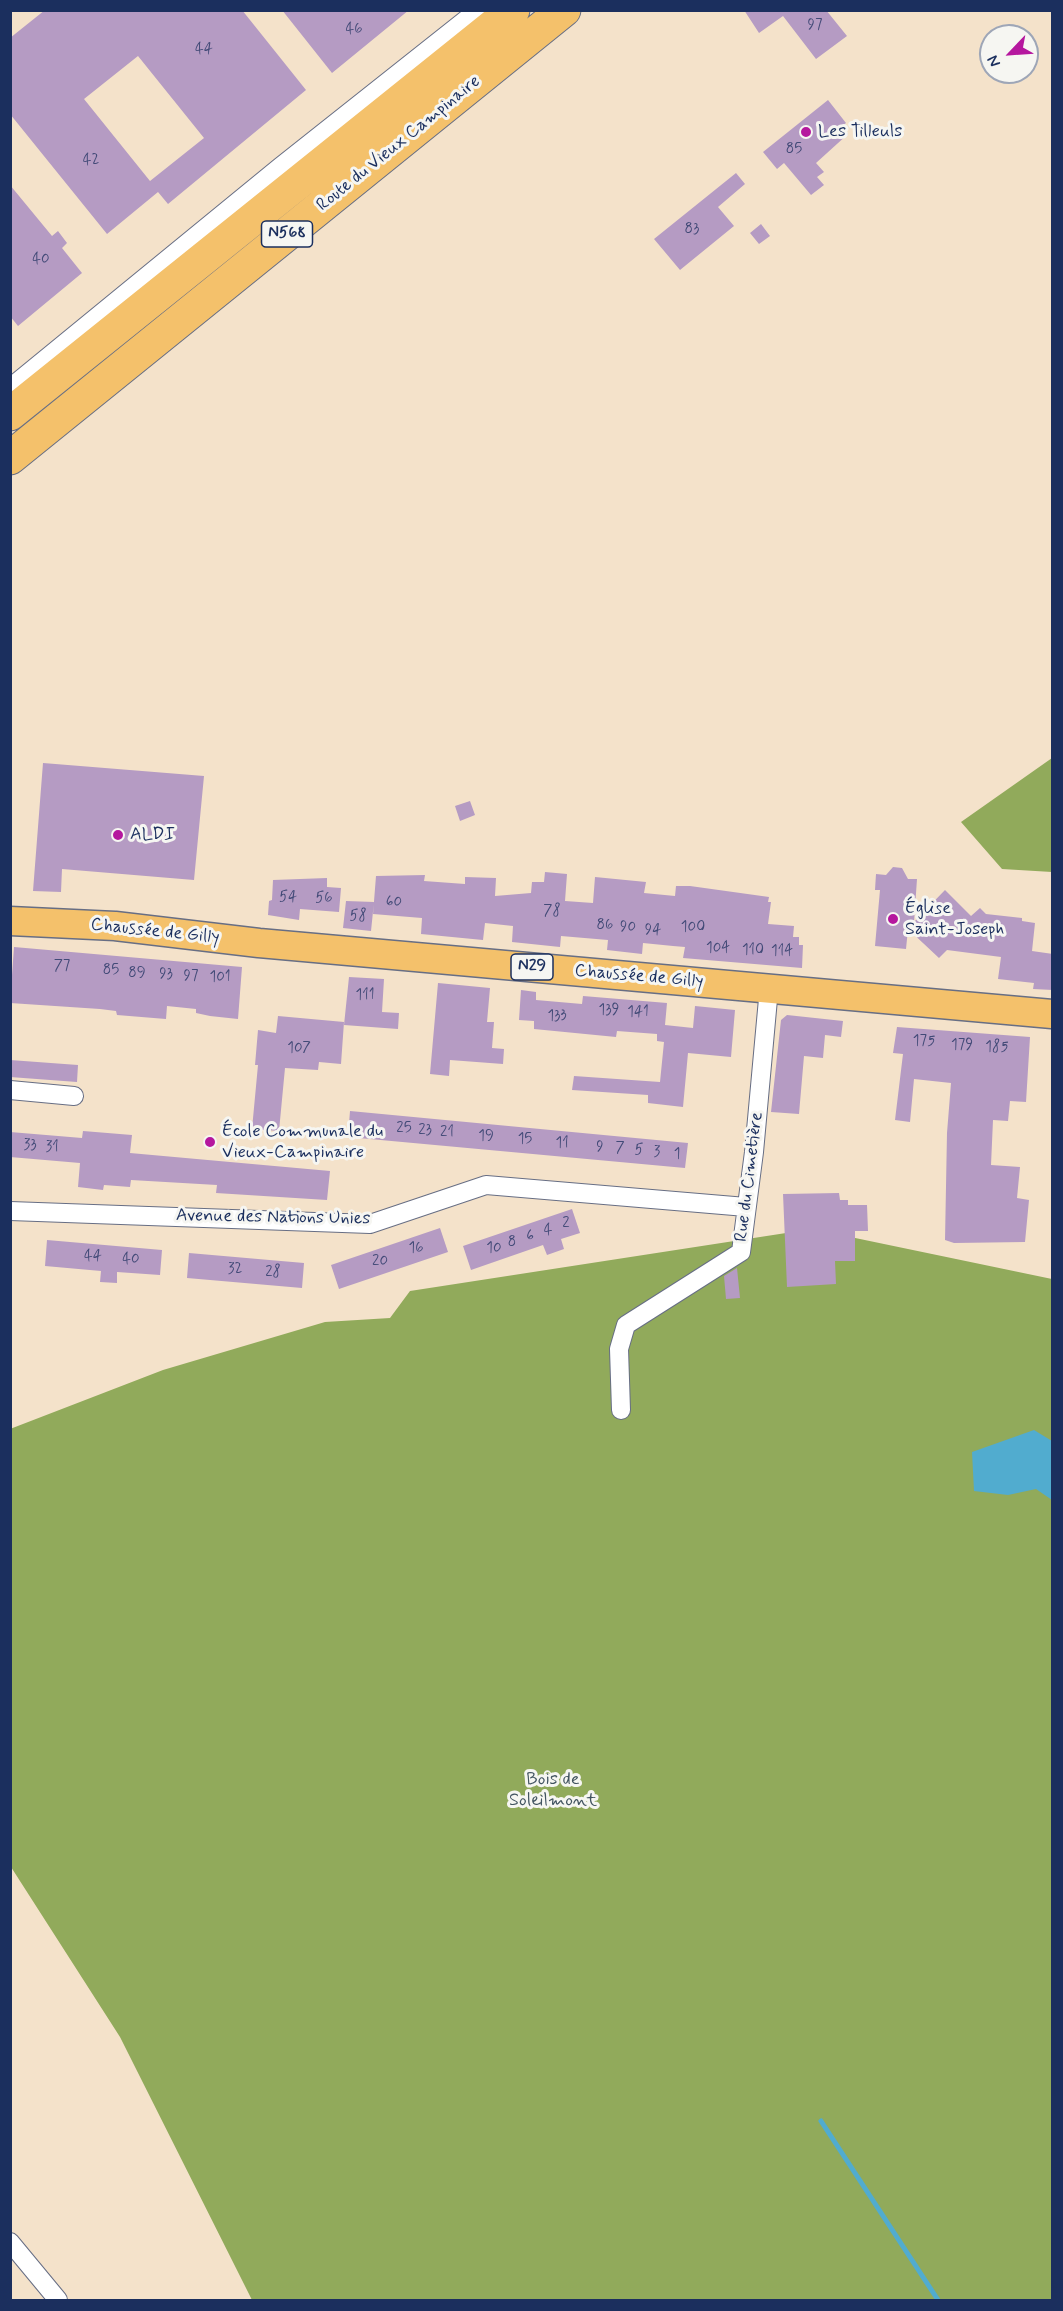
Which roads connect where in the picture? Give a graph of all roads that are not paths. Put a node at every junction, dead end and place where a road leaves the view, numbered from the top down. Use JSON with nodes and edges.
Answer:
{"nodes":[{"id":1,"x":478,"y":10,"type":"edge"},
{"id":2,"x":513,"y":10,"type":"edge"},
{"id":3,"x":564,"y":10,"type":"edge"},
{"id":4,"x":10,"y":388,"type":"edge"},
{"id":5,"x":10,"y":414,"type":"edge"},
{"id":6,"x":10,"y":458,"type":"edge"},
{"id":7,"x":10,"y":921,"type":"edge"},
{"id":8,"x":769,"y":988,"type":"junction"},
{"id":9,"x":1053,"y":1014,"type":"edge"},
{"id":10,"x":10,"y":1090,"type":"edge"},
{"id":11,"x":74,"y":1096,"type":"dead end"},
{"id":12,"x":746,"y":1207,"type":"junction"},
{"id":13,"x":10,"y":1210,"type":"edge"},
{"id":14,"x":621,"y":1410,"type":"dead end"},
{"id":15,"x":10,"y":2242,"type":"edge"},
{"id":16,"x":58,"y":2301,"type":"edge"}],
"edges":[{"from":1,"to":4,"type":"street"},
{"from":2,"to":5,"type":"highway","name":"Route du Vieux Campinaire","number":"N568"},
{"from":3,"to":6,"type":"highway","name":"Route du Vieux Campinaire","number":"N568"},
{"from":7,"to":8,"type":"main road","name":"Chaussée de Gilly","number":"N29"},
{"from":8,"to":9,"type":"main road","name":"Chaussée de Gilly","number":"N29"},
{"from":8,"to":12,"type":"street","name":"Rue du Cimetière"},
{"from":10,"to":11,"type":"street"},
{"from":12,"to":13,"type":"street","name":"Avenue des Nations Unies"},
{"from":12,"to":14,"type":"street","name":"Rue du Cimetière"},
{"from":15,"to":16,"type":"street"}]}
